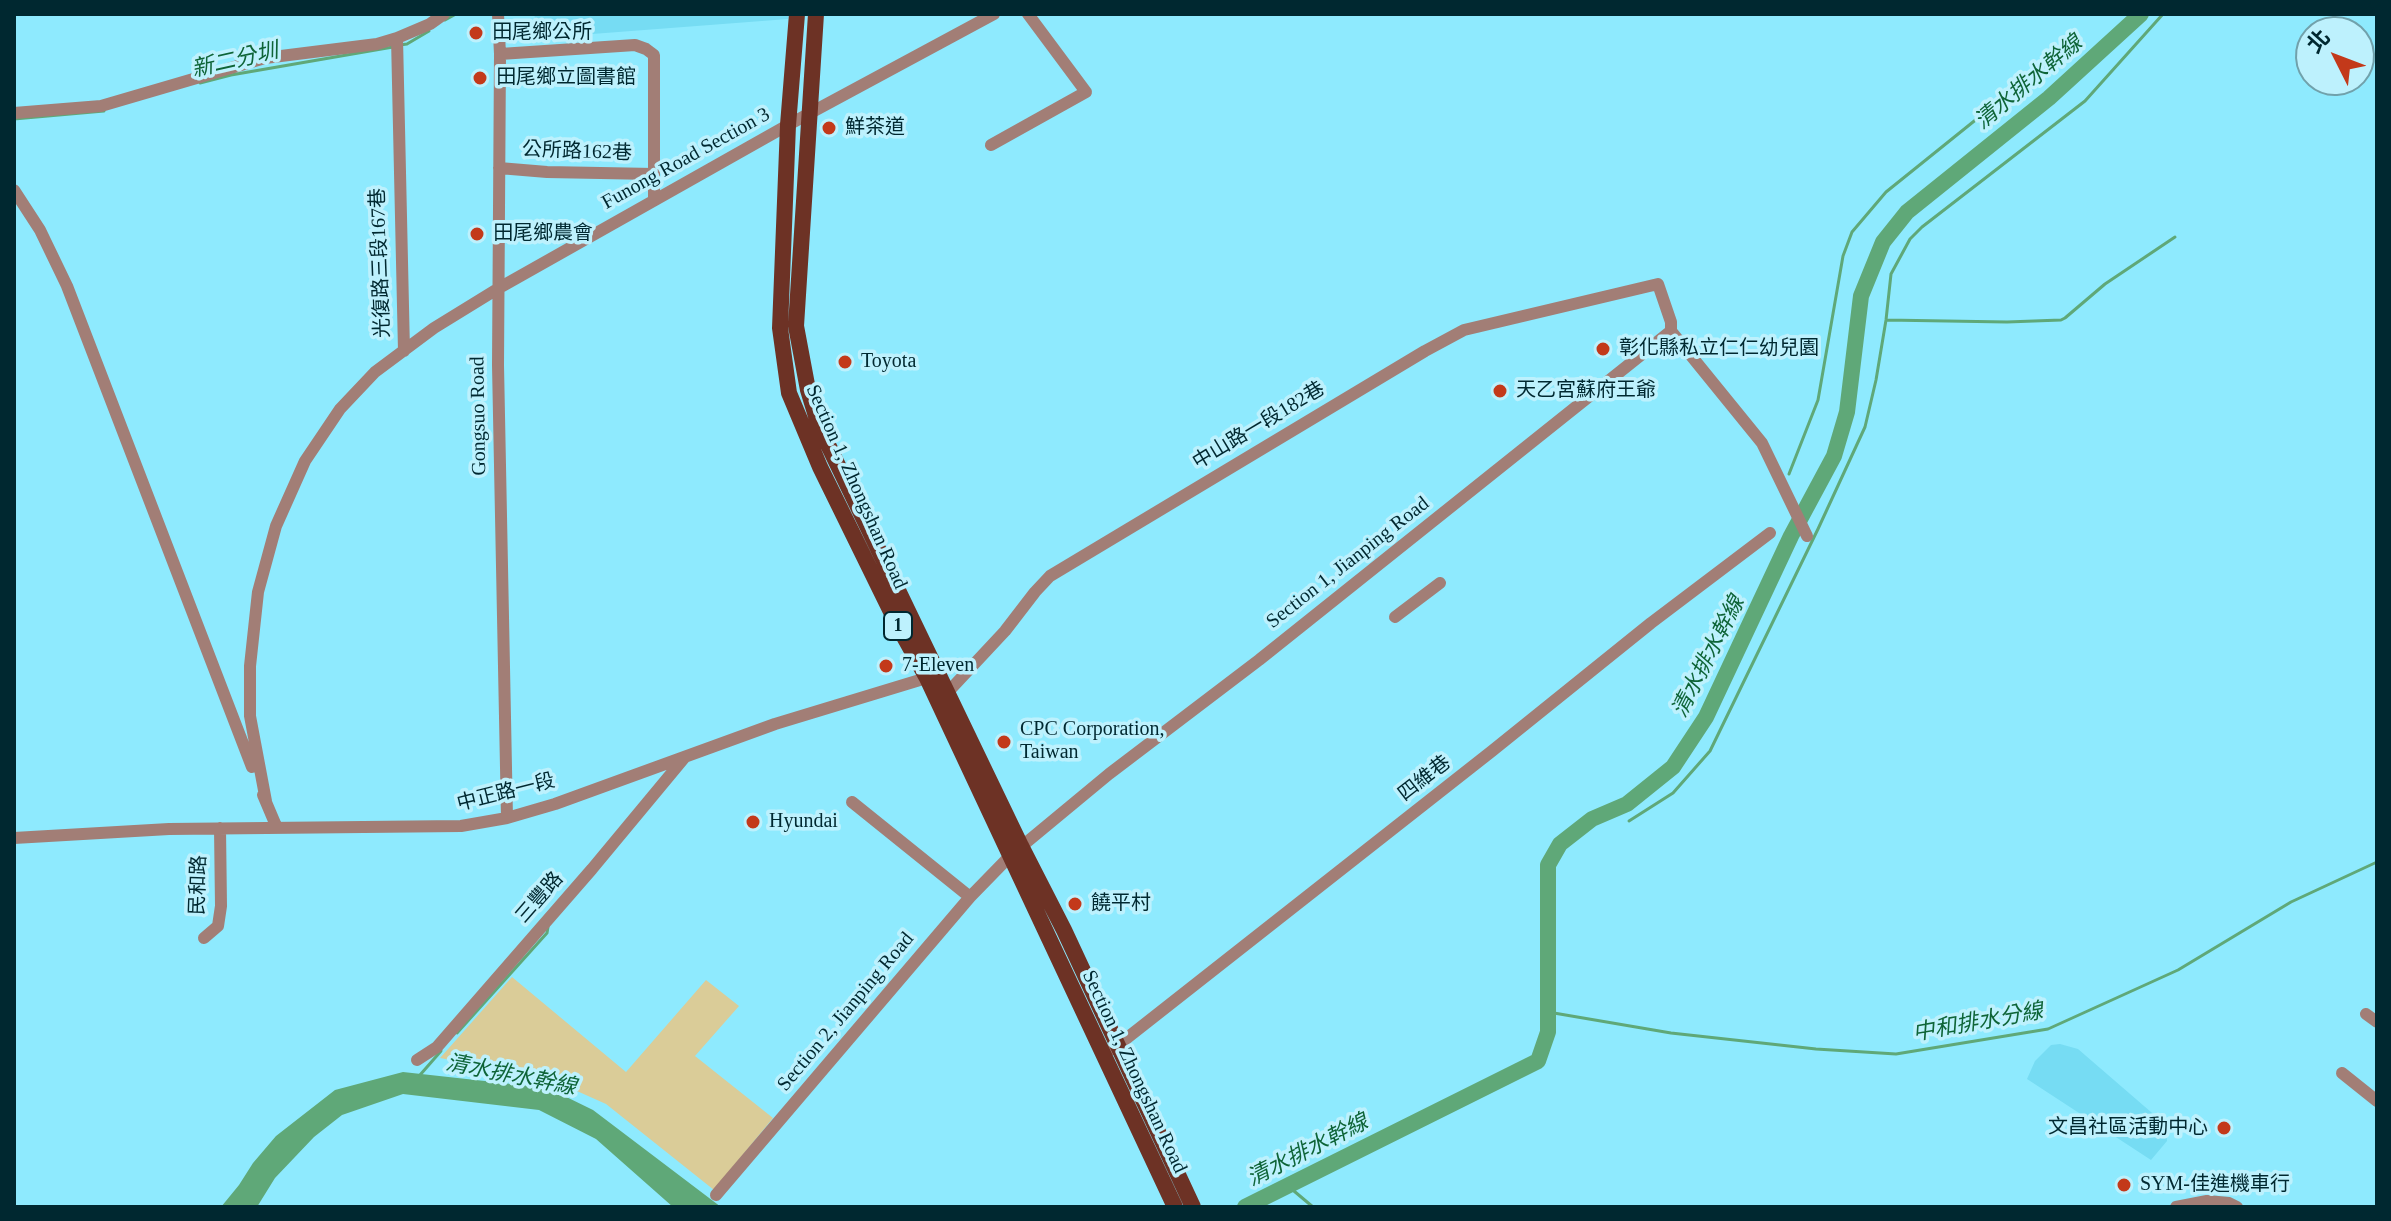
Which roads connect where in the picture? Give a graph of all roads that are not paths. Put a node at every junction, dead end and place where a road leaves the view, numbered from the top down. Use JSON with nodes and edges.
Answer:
{"nodes":[{"id":1,"x":444,"y":14,"type":"edge"},
{"id":2,"x":498,"y":14,"type":"edge"},
{"id":3,"x":797,"y":14,"type":"edge"},
{"id":4,"x":816,"y":14,"type":"edge"},
{"id":5,"x":994,"y":14,"type":"edge"},
{"id":6,"x":1028,"y":14,"type":"edge"},
{"id":7,"x":397,"y":38,"type":"junction"},
{"id":8,"x":500,"y":54,"type":"junction"},
{"id":9,"x":14,"y":113,"type":"edge"},
{"id":10,"x":809,"y":114,"type":"junction"},
{"id":11,"x":788,"y":125,"type":"junction"},
{"id":12,"x":991,"y":145,"type":"dead end"},
{"id":13,"x":499,"y":168,"type":"junction"},
{"id":14,"x":654,"y":174,"type":"junction"},
{"id":15,"x":14,"y":190,"type":"edge"},
{"id":16,"x":654,"y":200,"type":"junction"},
{"id":17,"x":499,"y":288,"type":"junction"},
{"id":18,"x":1671,"y":331,"type":"junction"},
{"id":19,"x":404,"y":351,"type":"junction"},
{"id":20,"x":1770,"y":533,"type":"dead end"},
{"id":21,"x":1807,"y":536,"type":"dead end"},
{"id":22,"x":1440,"y":583,"type":"dead end"},
{"id":23,"x":1395,"y":617,"type":"dead end"},
{"id":24,"x":933,"y":676,"type":"junction"},
{"id":25,"x":942,"y":695,"type":"junction"},
{"id":26,"x":250,"y":716,"type":"junction"},
{"id":27,"x":234,"y":721,"type":"junction"},
{"id":28,"x":687,"y":755,"type":"junction"},
{"id":29,"x":266,"y":801,"type":"junction"},
{"id":30,"x":852,"y":802,"type":"dead end"},
{"id":31,"x":507,"y":818,"type":"junction"},
{"id":32,"x":220,"y":828,"type":"junction"},
{"id":33,"x":277,"y":828,"type":"junction"},
{"id":34,"x":14,"y":838,"type":"edge"},
{"id":35,"x":1015,"y":851,"type":"junction"},
{"id":36,"x":970,"y":897,"type":"junction"},
{"id":37,"x":204,"y":938,"type":"dead end"},
{"id":38,"x":2366,"y":1014,"type":"dead end"},
{"id":39,"x":2377,"y":1022,"type":"edge"},
{"id":40,"x":1118,"y":1046,"type":"junction"},
{"id":41,"x":1104,"y":1055,"type":"junction"},
{"id":42,"x":417,"y":1060,"type":"dead end"},
{"id":43,"x":2342,"y":1073,"type":"dead end"},
{"id":44,"x":2377,"y":1101,"type":"edge"},
{"id":45,"x":716,"y":1195,"type":"dead end"},
{"id":46,"x":1182,"y":1202,"type":"edge"},
{"id":47,"x":2176,"y":1207,"type":"edge"},
{"id":48,"x":2237,"y":1207,"type":"edge"}],
"edges":[{"from":1,"to":7,"type":"street"},
{"from":2,"to":8,"type":"street","name":"Gongsuo Road"},
{"from":3,"to":11,"type":"main road","name":"Section 1, Zhongshan Road","number":"1"},
{"from":4,"to":10,"type":"main road","name":"Section 1, Zhongshan Road","number":"1"},
{"from":5,"to":10,"type":"street","name":"Funong Road Section 3"},
{"from":6,"to":12,"type":"street"},
{"from":7,"to":9,"type":"street"},
{"from":7,"to":19,"type":"street","name":"光復路三段167巷"},
{"from":8,"to":13,"type":"street","name":"Gongsuo Road"},
{"from":8,"to":14,"type":"street"},
{"from":10,"to":11,"type":"street","name":"Funong Road Section 3"},
{"from":10,"to":24,"type":"main road","name":"Section 1, Zhongshan Road","number":"1"},
{"from":11,"to":16,"type":"street","name":"Funong Road Section 3"},
{"from":11,"to":24,"type":"main road","name":"Section 1, Zhongshan Road","number":"1"},
{"from":13,"to":14,"type":"street","name":"公所路162巷"},
{"from":13,"to":17,"type":"street","name":"Gongsuo Road"},
{"from":14,"to":16,"type":"street"},
{"from":15,"to":27,"type":"street"},
{"from":16,"to":17,"type":"street","name":"Funong Road Section 3"},
{"from":17,"to":19,"type":"street","name":"Funong Road Section 3"},
{"from":17,"to":31,"type":"street","name":"Gongsuo Road"},
{"from":18,"to":21,"type":"street"},
{"from":18,"to":25,"type":"street","name":"中山路一段182巷"},
{"from":18,"to":35,"type":"street","name":"Section 1, Jianping Road"},
{"from":19,"to":26,"type":"street","name":"光復路三段167巷"},
{"from":20,"to":40,"type":"street","name":"四維巷"},
{"from":22,"to":23,"type":"street"},
{"from":24,"to":25,"type":"main road","name":"Section 1, Zhongshan Road","number":"1"},
{"from":24,"to":28,"type":"street","name":"中正路一段"},
{"from":25,"to":35,"type":"main road","name":"Section 1, Zhongshan Road","number":"1"},
{"from":26,"to":27,"type":"street"},
{"from":26,"to":29,"type":"street","name":"光復路三段167巷"},
{"from":27,"to":29,"type":"street"},
{"from":28,"to":31,"type":"street","name":"中正路一段"},
{"from":28,"to":42,"type":"street","name":"三豐路"},
{"from":29,"to":33,"type":"street"},
{"from":30,"to":36,"type":"street"},
{"from":31,"to":33,"type":"street","name":"中正路一段"},
{"from":32,"to":33,"type":"street","name":"中正路一段"},
{"from":32,"to":34,"type":"street","name":"中正路一段"},
{"from":32,"to":37,"type":"street","name":"民和路"},
{"from":35,"to":36,"type":"street","name":"Section 2, Jianping Road"},
{"from":35,"to":40,"type":"main road","name":"Section 1, Zhongshan Road","number":"1"},
{"from":35,"to":41,"type":"main road","name":"Section 1, Zhongshan Road","number":"1"},
{"from":36,"to":45,"type":"street","name":"Section 2, Jianping Road"},
{"from":38,"to":39,"type":"street"},
{"from":40,"to":41,"type":"street","name":"四維巷"},
{"from":40,"to":46,"type":"main road","name":"Section 1, Zhongshan Road","number":"1"},
{"from":41,"to":46,"type":"main road","name":"Section 1, Zhongshan Road","number":"1"},
{"from":43,"to":44,"type":"street"},
{"from":47,"to":48,"type":"street"}]}
